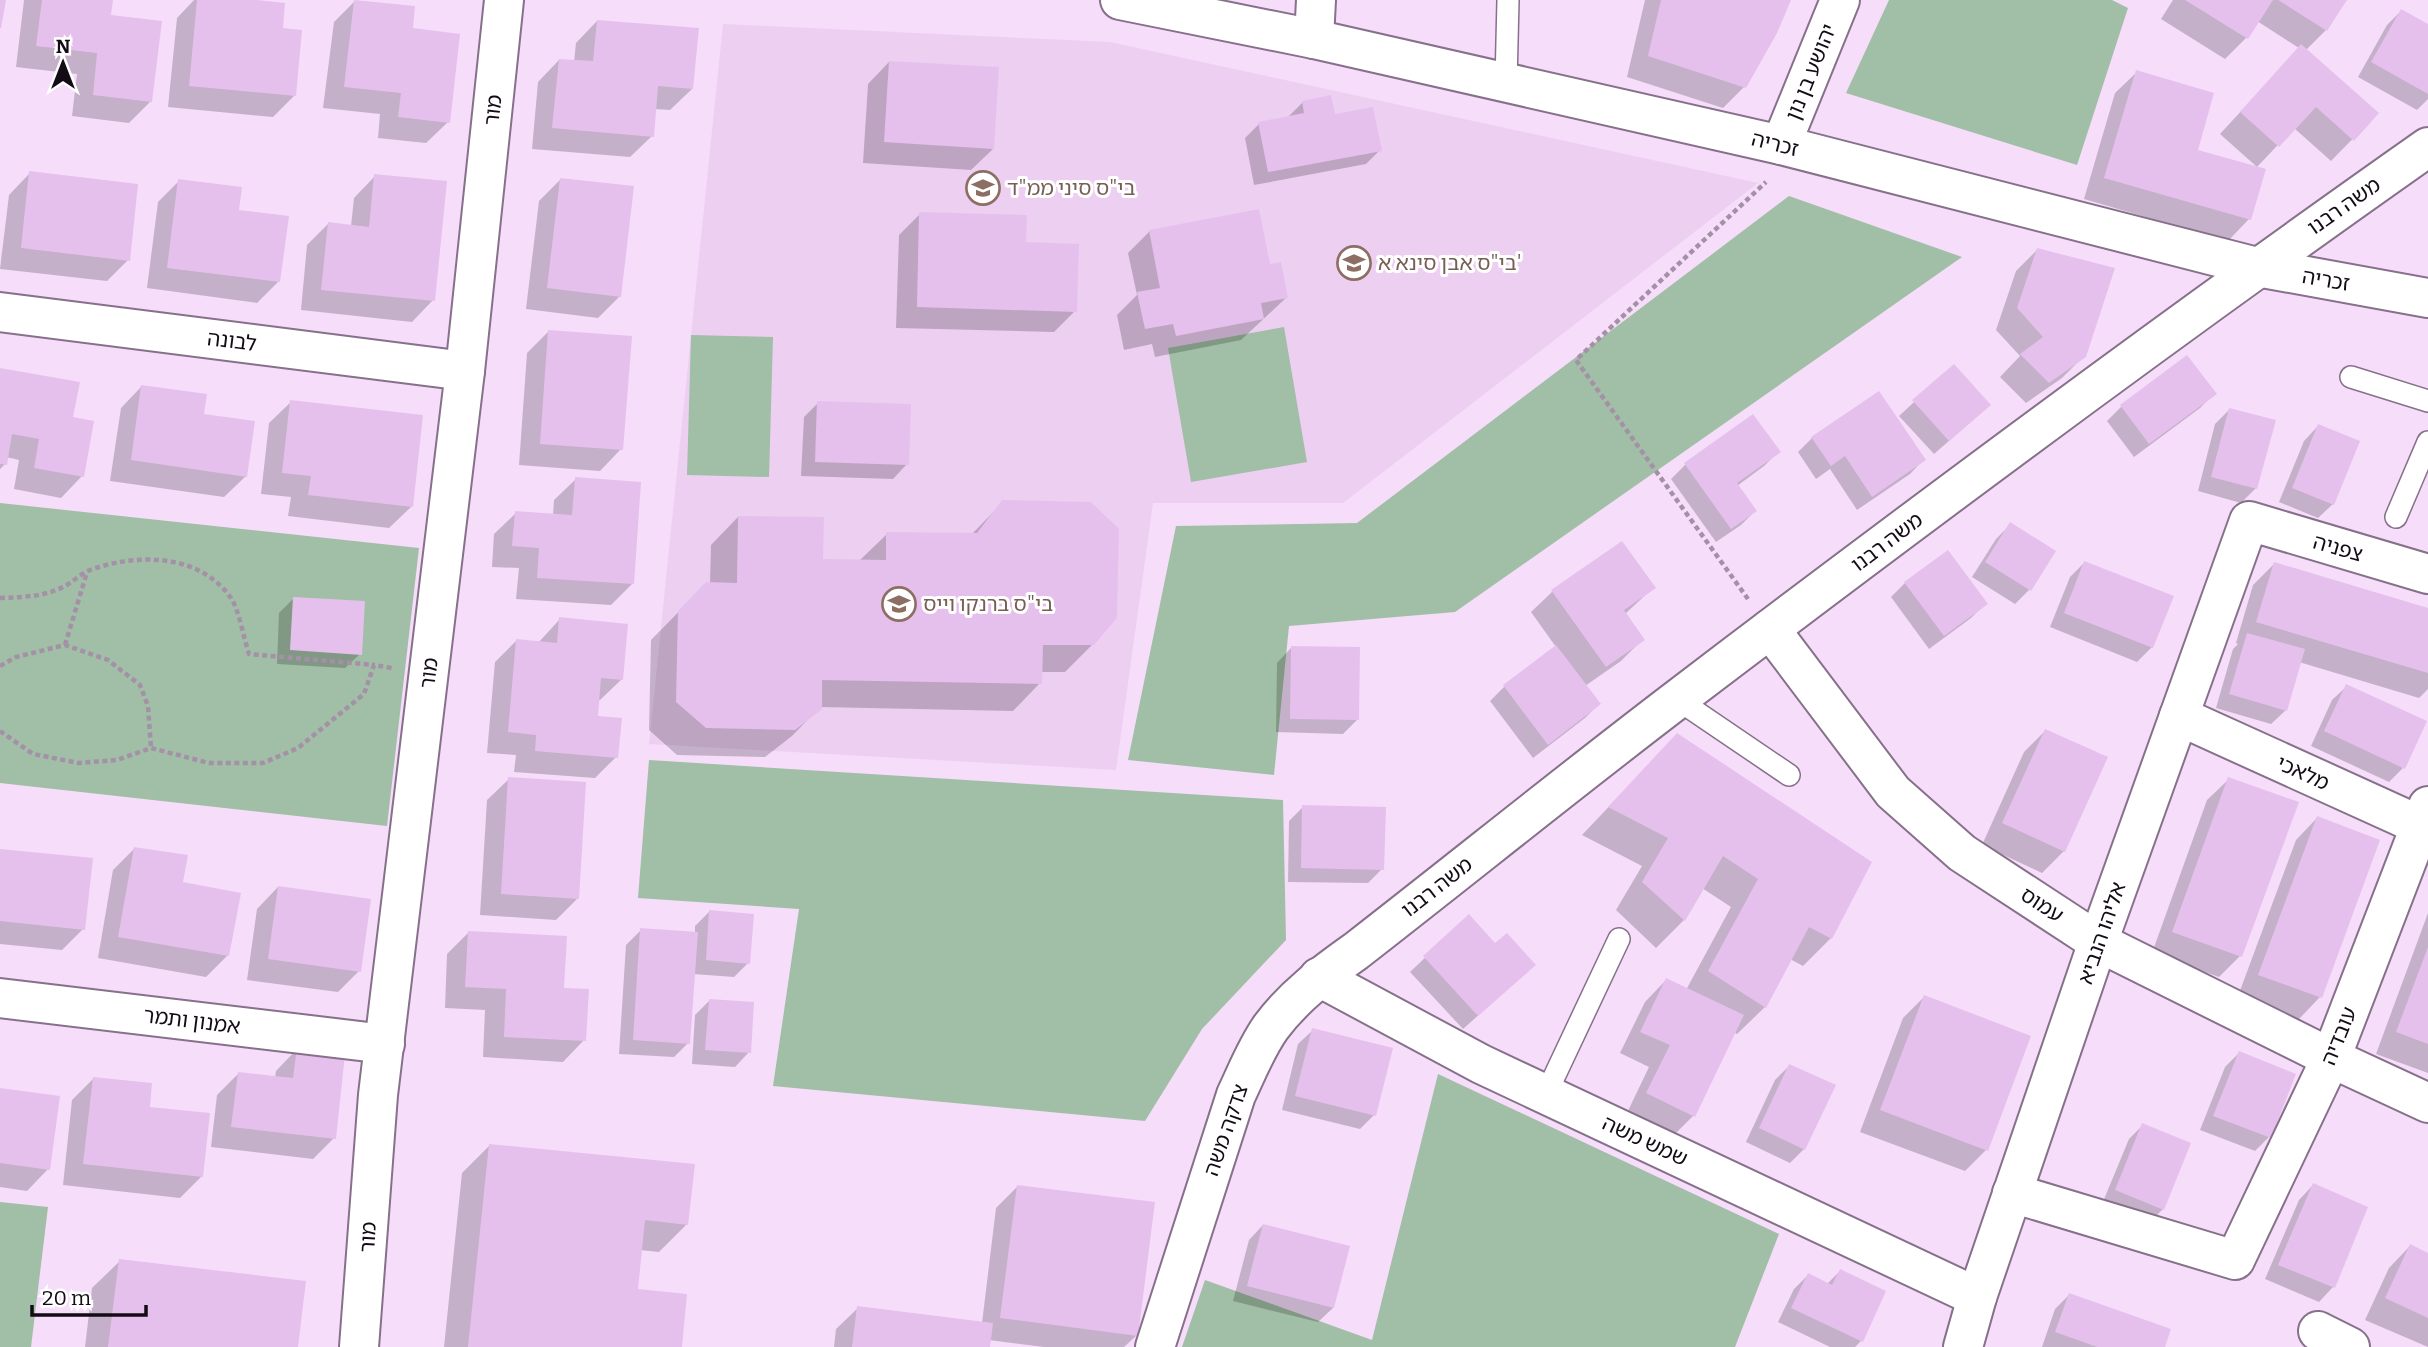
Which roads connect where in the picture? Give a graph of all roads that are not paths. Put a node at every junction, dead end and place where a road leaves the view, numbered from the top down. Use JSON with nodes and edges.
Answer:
{"nodes":[{"id":1,"x":504,"y":0,"type":"edge"},
{"id":2,"x":1120,"y":0,"type":"edge"},
{"id":3,"x":1316,"y":0,"type":"edge"},
{"id":4,"x":1508,"y":0,"type":"edge"},
{"id":5,"x":1840,"y":0,"type":"edge"},
{"id":6,"x":1239,"y":11,"type":"edge"},
{"id":7,"x":1314,"y":39,"type":"junction"},
{"id":8,"x":1506,"y":83,"type":"junction"},
{"id":9,"x":1790,"y":147,"type":"junction"},
{"id":10,"x":2428,"y":147,"type":"edge"},
{"id":11,"x":2257,"y":267,"type":"junction"},
{"id":12,"x":2428,"y":298,"type":"edge"},
{"id":13,"x":0,"y":312,"type":"edge"},
{"id":14,"x":465,"y":371,"type":"junction"},
{"id":15,"x":2351,"y":377,"type":"dead end"},
{"id":16,"x":2428,"y":401,"type":"edge"},
{"id":17,"x":2428,"y":442,"type":"edge"},
{"id":18,"x":2424,"y":464,"type":"edge"},
{"id":19,"x":2396,"y":517,"type":"dead end"},
{"id":20,"x":2249,"y":521,"type":"joint"},
{"id":21,"x":2428,"y":574,"type":"edge"},
{"id":22,"x":1770,"y":629,"type":"junction"},
{"id":23,"x":1677,"y":699,"type":"junction"},
{"id":24,"x":2179,"y":716,"type":"junction"},
{"id":25,"x":1789,"y":775,"type":"dead end"},
{"id":26,"x":2426,"y":821,"type":"edge"},
{"id":27,"x":1619,"y":939,"type":"dead end"},
{"id":28,"x":2098,"y":942,"type":"junction"},
{"id":29,"x":1356,"y":951,"type":"joint"},
{"id":30,"x":1318,"y":977,"type":"junction"},
{"id":31,"x":0,"y":998,"type":"edge"},
{"id":32,"x":385,"y":1044,"type":"junction"},
{"id":33,"x":2331,"y":1058,"type":"junction"},
{"id":34,"x":1546,"y":1094,"type":"junction"},
{"id":35,"x":2428,"y":1103,"type":"edge"},
{"id":36,"x":2012,"y":1193,"type":"junction"},
{"id":37,"x":1977,"y":1297,"type":"junction"},
{"id":38,"x":359,"y":1347,"type":"edge"},
{"id":39,"x":1155,"y":1347,"type":"edge"},
{"id":40,"x":1963,"y":1347,"type":"edge"}],
"edges":[{"from":1,"to":14,"type":"street","name":"מור"},
{"from":2,"to":6,"type":"street","name":"זכריה"},
{"from":3,"to":7,"type":"street"},
{"from":4,"to":8,"type":"lane"},
{"from":5,"to":9,"type":"street","name":"יהושע בן נון"},
{"from":6,"to":7,"type":"street","name":"זכריה"},
{"from":7,"to":8,"type":"street","name":"זכריה"},
{"from":8,"to":9,"type":"street","name":"זכריה"},
{"from":9,"to":11,"type":"street","name":"זכריה"},
{"from":10,"to":11,"type":"street","name":"משה רבנו"},
{"from":11,"to":12,"type":"street","name":"זכריה"},
{"from":11,"to":22,"type":"street","name":"משה רבנו"},
{"from":13,"to":14,"type":"street","name":"לבונה"},
{"from":14,"to":32,"type":"street","name":"מור"},
{"from":15,"to":16,"type":"lane"},
{"from":17,"to":18,"type":"lane"},
{"from":18,"to":19,"type":"lane"},
{"from":20,"to":21,"type":"street","name":"צפניה"},
{"from":20,"to":24,"type":"street","name":"אליהו הנביא"},
{"from":22,"to":23,"type":"street","name":"משה רבנו"},
{"from":22,"to":28,"type":"street","name":"עמוס"},
{"from":23,"to":25,"type":"lane"},
{"from":23,"to":29,"type":"street","name":"משה רבנו"},
{"from":24,"to":26,"type":"street","name":"מלאכי"},
{"from":24,"to":28,"type":"street","name":"אליהו הנביא"},
{"from":26,"to":33,"type":"street","name":"עובדיה"},
{"from":27,"to":34,"type":"lane"},
{"from":28,"to":33,"type":"street","name":"עמוס"},
{"from":28,"to":36,"type":"street","name":"אליהו הנביא"},
{"from":29,"to":30,"type":"street","name":"צדקה משה"},
{"from":30,"to":34,"type":"street","name":"שמש משה"},
{"from":30,"to":39,"type":"street","name":"צדקה משה"},
{"from":31,"to":32,"type":"street","name":"אמנון ותמר"},
{"from":32,"to":38,"type":"street","name":"מור"},
{"from":33,"to":35,"type":"street","name":"עמוס"},
{"from":33,"to":36,"type":"street","name":"עובדיה"},
{"from":34,"to":37,"type":"street","name":"שמש משה"},
{"from":36,"to":37,"type":"street","name":"אליהו הנביא"},
{"from":37,"to":40,"type":"street","name":"אליהו הנביא"}]}
